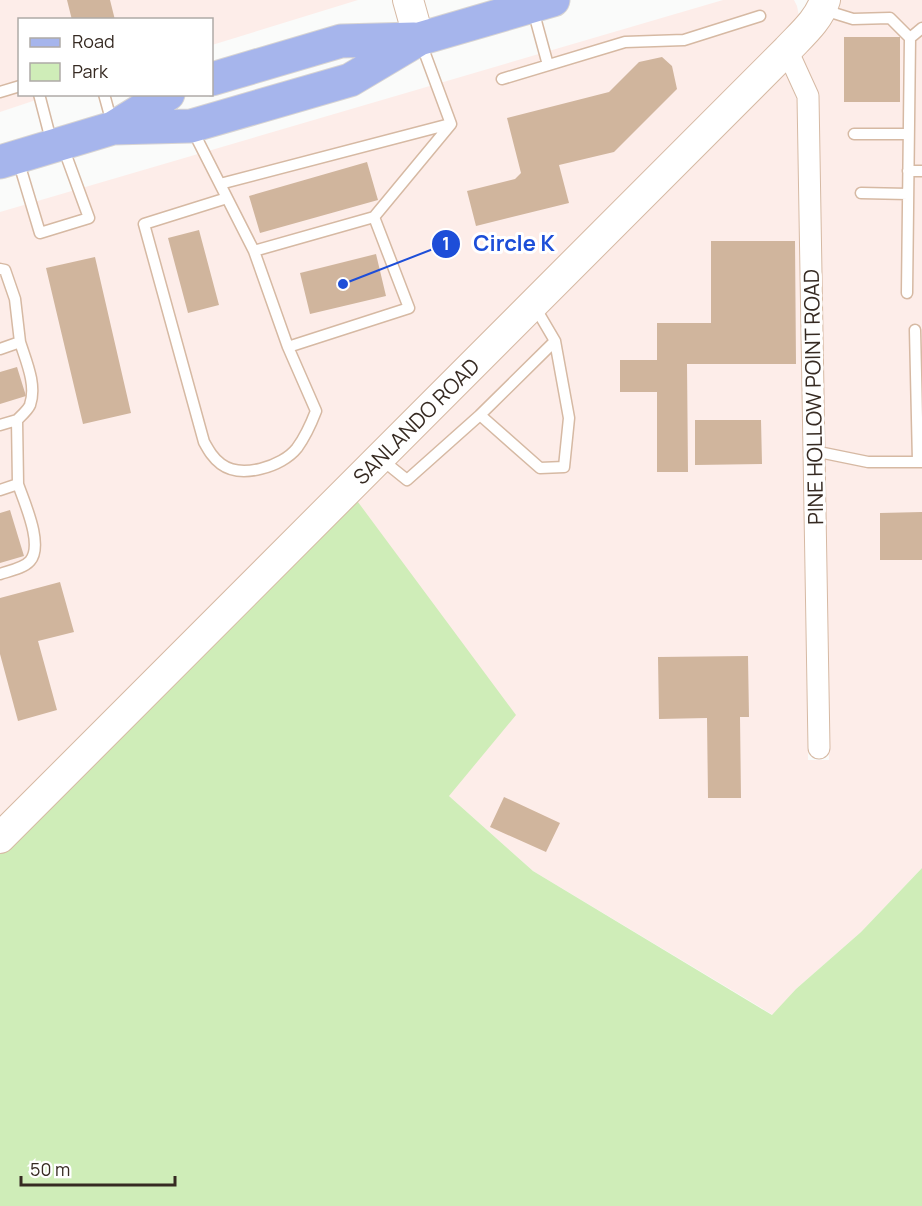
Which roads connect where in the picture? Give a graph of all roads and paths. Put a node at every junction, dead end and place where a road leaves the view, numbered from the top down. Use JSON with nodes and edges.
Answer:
{"nodes":[{"id":1,"x":408,"y":0,"type":"edge"},
{"id":2,"x":542,"y":3,"type":"edge"},
{"id":3,"x":816,"y":8,"type":"edge"},
{"id":4,"x":760,"y":16,"type":"dead end"},
{"id":5,"x":922,"y":28,"type":"edge"},
{"id":6,"x":910,"y":38,"type":"junction"},
{"id":7,"x":419,"y":39,"type":"junction"},
{"id":8,"x":787,"y":50,"type":"junction"},
{"id":9,"x":549,"y":65,"type":"junction"},
{"id":10,"x":213,"y":79,"type":"edge"},
{"id":11,"x":502,"y":79,"type":"dead end"},
{"id":12,"x":18,"y":87,"type":"edge"},
{"id":13,"x":0,"y":92,"type":"edge"},
{"id":14,"x":40,"y":96,"type":"edge"},
{"id":15,"x":105,"y":96,"type":"edge"},
{"id":16,"x":165,"y":96,"type":"edge"},
{"id":17,"x":451,"y":124,"type":"junction"},
{"id":18,"x":191,"y":126,"type":"junction"},
{"id":19,"x":113,"y":128,"type":"junction"},
{"id":20,"x":854,"y":134,"type":"dead end"},
{"id":21,"x":909,"y":134,"type":"junction"},
{"id":22,"x":57,"y":144,"type":"junction"},
{"id":23,"x":8,"y":159,"type":"edge"},
{"id":24,"x":908,"y":171,"type":"junction"},
{"id":25,"x":922,"y":171,"type":"edge"},
{"id":26,"x":220,"y":184,"type":"junction"},
{"id":27,"x":861,"y":193,"type":"dead end"},
{"id":28,"x":908,"y":194,"type":"junction"},
{"id":29,"x":227,"y":198,"type":"junction"},
{"id":30,"x":374,"y":217,"type":"junction"},
{"id":31,"x":254,"y":251,"type":"junction"},
{"id":32,"x":0,"y":269,"type":"edge"},
{"id":33,"x":907,"y":293,"type":"dead end"},
{"id":34,"x":534,"y":304,"type":"junction"},
{"id":35,"x":915,"y":330,"type":"dead end"},
{"id":36,"x":555,"y":340,"type":"junction"},
{"id":37,"x":20,"y":342,"type":"junction"},
{"id":38,"x":288,"y":347,"type":"junction"},
{"id":39,"x":0,"y":349,"type":"edge"},
{"id":40,"x":480,"y":415,"type":"junction"},
{"id":41,"x":17,"y":420,"type":"junction"},
{"id":42,"x":0,"y":425,"type":"edge"},
{"id":43,"x":814,"y":452,"type":"junction"},
{"id":44,"x":379,"y":458,"type":"junction"},
{"id":45,"x":920,"y":462,"type":"edge"},
{"id":46,"x":18,"y":484,"type":"junction"},
{"id":47,"x":0,"y":490,"type":"edge"},
{"id":48,"x":0,"y":574,"type":"edge"},
{"id":49,"x":819,"y":748,"type":"dead end"},
{"id":50,"x":0,"y":838,"type":"edge"}],
"edges":[{"from":1,"to":7,"type":"street"},
{"from":2,"to":7,"type":"main road"},
{"from":2,"to":9,"type":"lane"},
{"from":3,"to":6,"type":"lane"},
{"from":3,"to":8,"type":"street","name":"SANLANDO ROAD"},
{"from":4,"to":9,"type":"lane"},
{"from":5,"to":6,"type":"lane"},
{"from":6,"to":21,"type":"lane"},
{"from":7,"to":10,"type":"main road"},
{"from":7,"to":17,"type":"lane"},
{"from":7,"to":18,"type":"main road"},
{"from":8,"to":34,"type":"street","name":"SANLANDO ROAD"},
{"from":8,"to":43,"type":"street","name":"PINE HOLLOW POINT ROAD"},
{"from":9,"to":11,"type":"lane"},
{"from":12,"to":13,"type":"lane"},
{"from":14,"to":22,"type":"lane"},
{"from":15,"to":19,"type":"lane"},
{"from":16,"to":19,"type":"main road"},
{"from":17,"to":26,"type":"lane"},
{"from":17,"to":30,"type":"lane"},
{"from":18,"to":19,"type":"main road"},
{"from":18,"to":26,"type":"lane"},
{"from":19,"to":22,"type":"main road"},
{"from":20,"to":21,"type":"lane"},
{"from":21,"to":24,"type":"lane"},
{"from":22,"to":23,"type":"main road"},
{"from":22,"to":23,"type":"lane"},
{"from":24,"to":25,"type":"lane"},
{"from":24,"to":28,"type":"lane"},
{"from":26,"to":29,"type":"lane"},
{"from":27,"to":28,"type":"lane"},
{"from":28,"to":33,"type":"lane"},
{"from":29,"to":31,"type":"lane"},
{"from":29,"to":38,"type":"lane"},
{"from":30,"to":31,"type":"lane"},
{"from":30,"to":38,"type":"lane"},
{"from":31,"to":38,"type":"lane"},
{"from":32,"to":37,"type":"lane"},
{"from":34,"to":36,"type":"lane"},
{"from":34,"to":44,"type":"street","name":"SANLANDO ROAD"},
{"from":35,"to":45,"type":"lane"},
{"from":36,"to":40,"type":"lane"},
{"from":36,"to":40,"type":"lane"},
{"from":37,"to":39,"type":"lane"},
{"from":37,"to":41,"type":"lane"},
{"from":40,"to":44,"type":"lane"},
{"from":41,"to":42,"type":"lane"},
{"from":41,"to":46,"type":"lane"},
{"from":43,"to":45,"type":"lane"},
{"from":43,"to":49,"type":"street","name":"PINE HOLLOW POINT ROAD"},
{"from":44,"to":50,"type":"street","name":"SANLANDO ROAD"},
{"from":46,"to":47,"type":"lane"},
{"from":46,"to":48,"type":"lane"}]}
